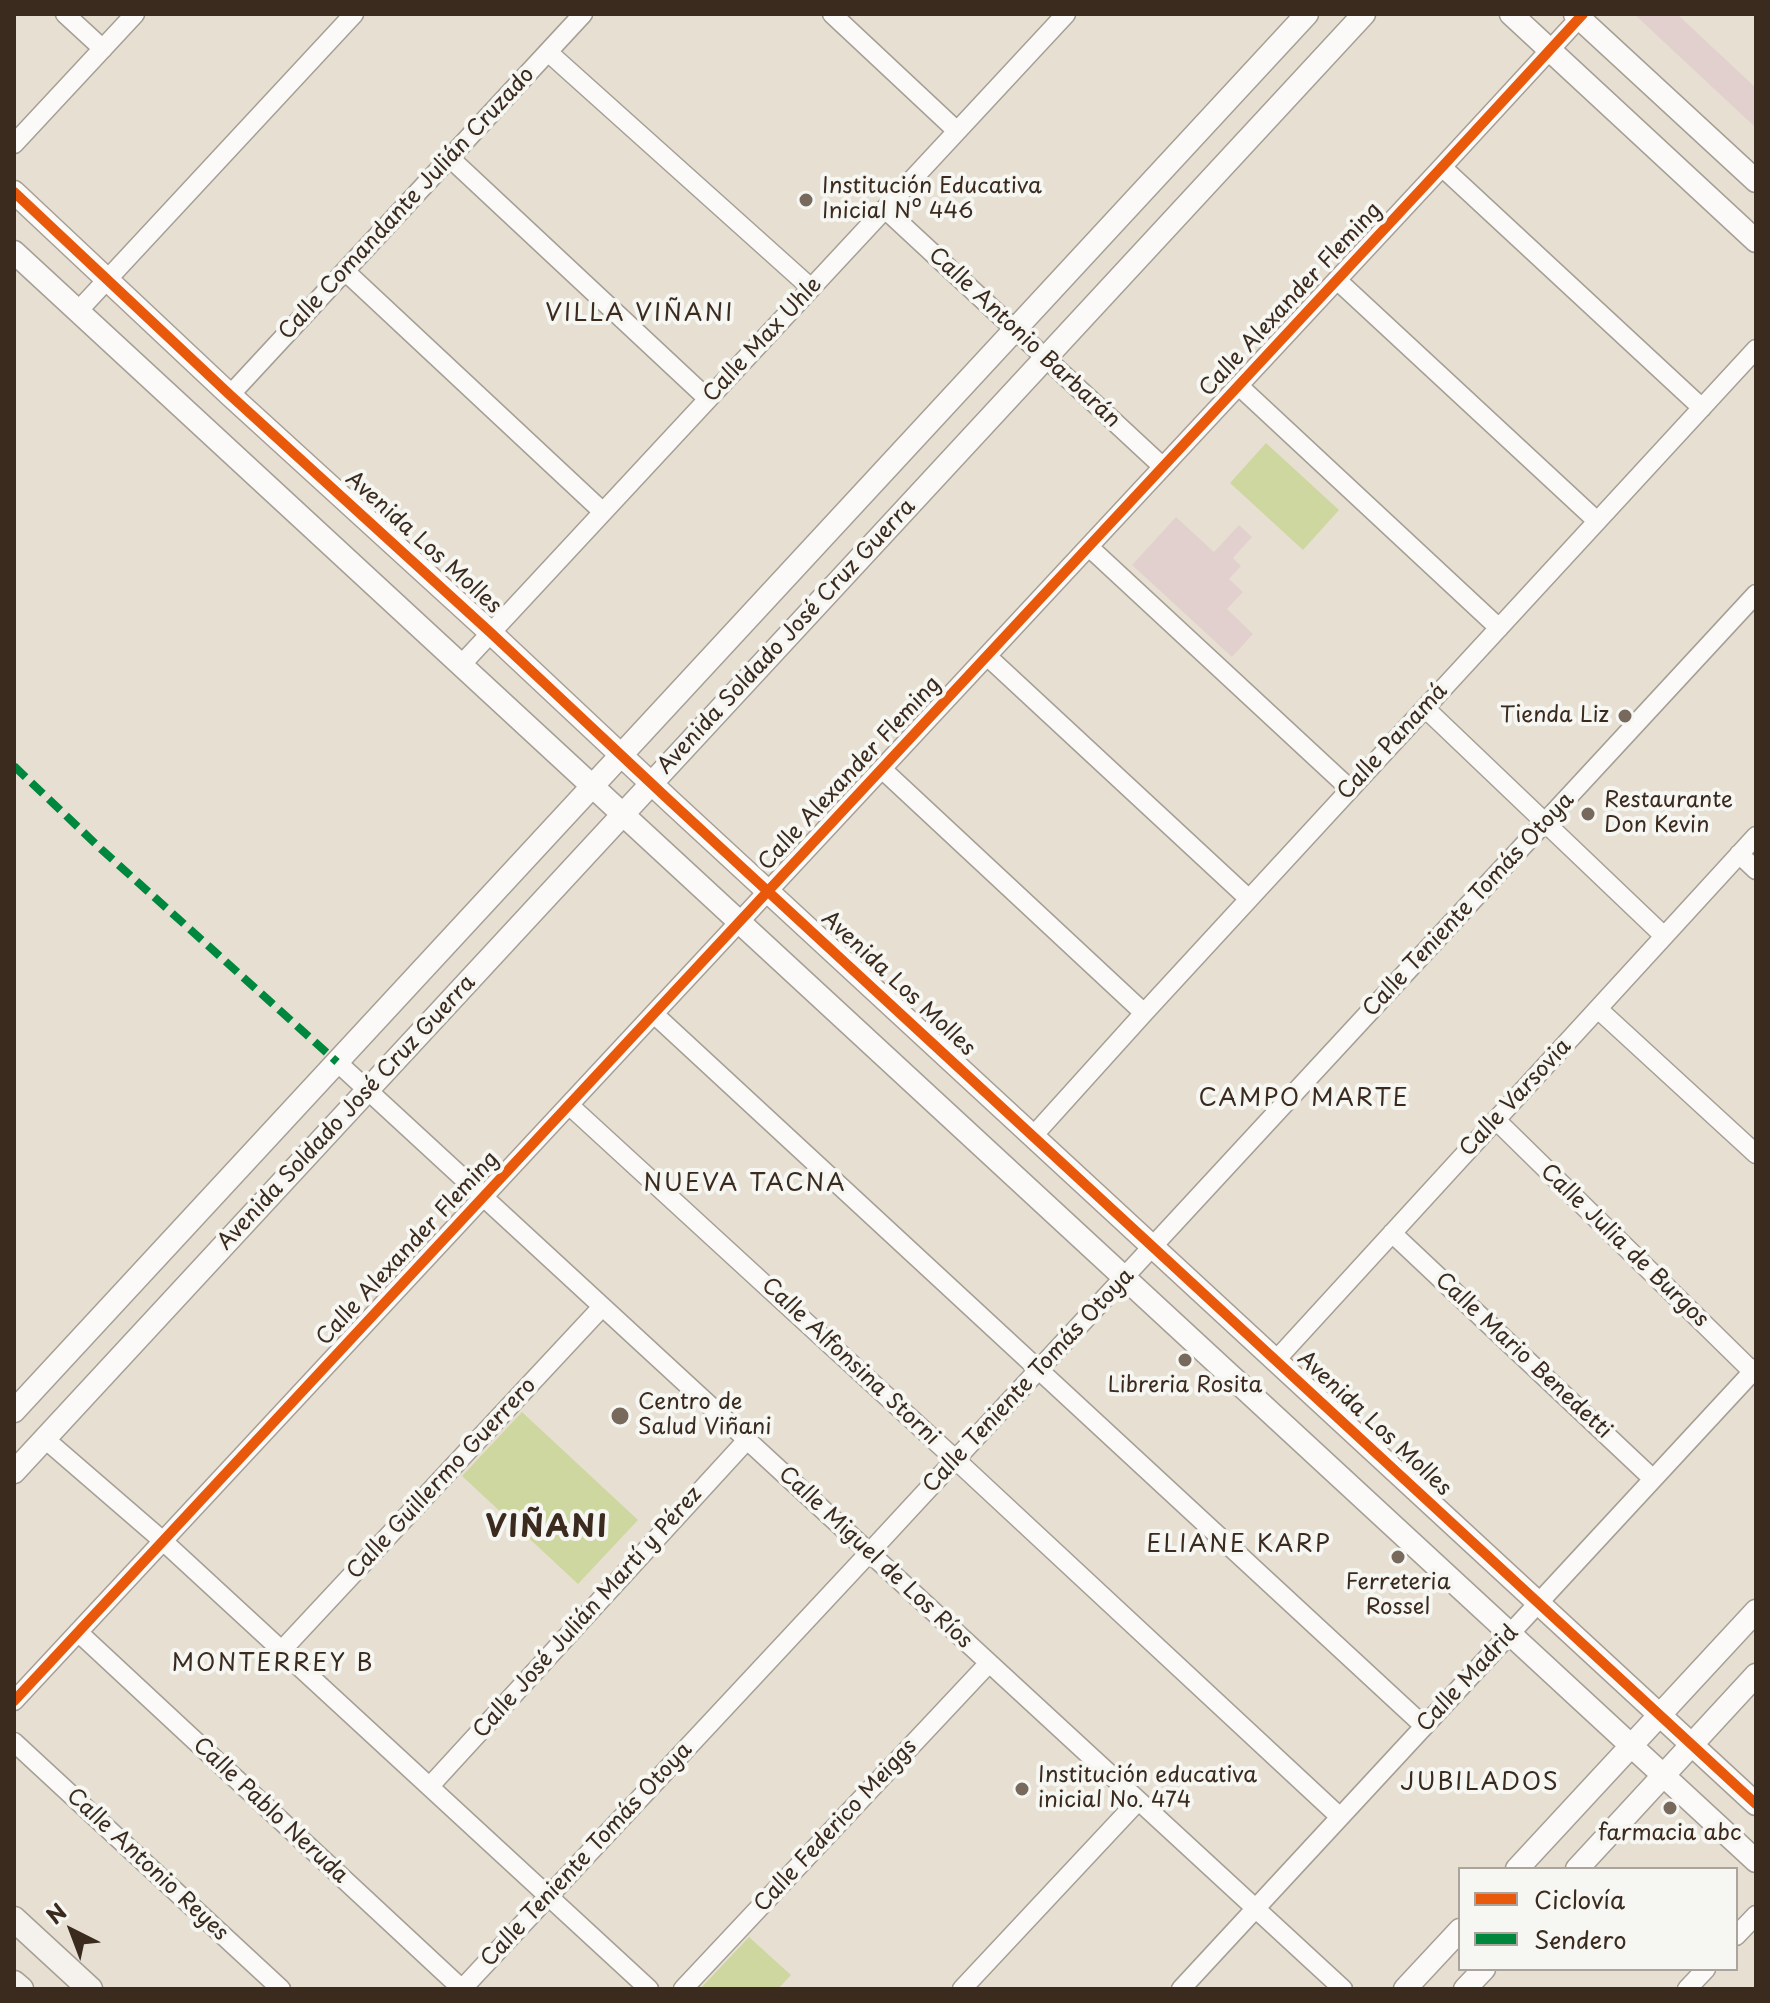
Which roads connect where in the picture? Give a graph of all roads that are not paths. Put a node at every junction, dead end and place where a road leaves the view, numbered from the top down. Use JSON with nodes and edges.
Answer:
{"nodes":[{"id":1,"x":65,"y":14,"type":"edge"},
{"id":2,"x":135,"y":14,"type":"edge"},
{"id":3,"x":354,"y":14,"type":"edge"},
{"id":4,"x":583,"y":14,"type":"edge"},
{"id":5,"x":832,"y":14,"type":"edge"},
{"id":6,"x":1307,"y":14,"type":"edge"},
{"id":7,"x":1364,"y":14,"type":"edge"},
{"id":8,"x":1511,"y":14,"type":"edge"},
{"id":9,"x":1059,"y":16,"type":"edge"},
{"id":10,"x":1579,"y":16,"type":"edge"},
{"id":11,"x":103,"y":49,"type":"junction"},
{"id":12,"x":1550,"y":51,"type":"junction"},
{"id":13,"x":548,"y":52,"type":"junction"},
{"id":14,"x":957,"y":131,"type":"junction"},
{"id":15,"x":14,"y":144,"type":"edge"},
{"id":16,"x":450,"y":158,"type":"junction"},
{"id":17,"x":1442,"y":167,"type":"junction"},
{"id":18,"x":1756,"y":181,"type":"edge"},
{"id":19,"x":14,"y":192,"type":"edge"},
{"id":20,"x":885,"y":209,"type":"junction"},
{"id":21,"x":1756,"y":241,"type":"edge"},
{"id":22,"x":14,"y":252,"type":"edge"},
{"id":23,"x":345,"y":271,"type":"junction"},
{"id":24,"x":107,"y":280,"type":"junction"},
{"id":25,"x":1337,"y":280,"type":"junction"},
{"id":26,"x":811,"y":288,"type":"junction"},
{"id":27,"x":78,"y":311,"type":"junction"},
{"id":28,"x":1015,"y":330,"type":"junction"},
{"id":29,"x":1756,"y":349,"type":"edge"},
{"id":30,"x":1045,"y":358,"type":"junction"},
{"id":31,"x":1239,"y":386,"type":"junction"},
{"id":32,"x":230,"y":395,"type":"junction"},
{"id":33,"x":708,"y":399,"type":"junction"},
{"id":34,"x":1702,"y":408,"type":"junction"},
{"id":35,"x":1163,"y":467,"type":"junction"},
{"id":36,"x":603,"y":512,"type":"junction"},
{"id":37,"x":1597,"y":521,"type":"junction"},
{"id":38,"x":1089,"y":547,"type":"junction"},
{"id":39,"x":1756,"y":594,"type":"edge"},
{"id":40,"x":1499,"y":628,"type":"junction"},
{"id":41,"x":491,"y":633,"type":"junction"},
{"id":42,"x":987,"y":656,"type":"junction"},
{"id":43,"x":461,"y":665,"type":"junction"},
{"id":44,"x":1425,"y":708,"type":"junction"},
{"id":45,"x":622,"y":755,"type":"junction"},
{"id":46,"x":882,"y":769,"type":"junction"},
{"id":47,"x":651,"y":783,"type":"junction"},
{"id":48,"x":592,"y":786,"type":"junction"},
{"id":49,"x":1350,"y":789,"type":"junction"},
{"id":50,"x":623,"y":815,"type":"junction"},
{"id":51,"x":1546,"y":822,"type":"junction"},
{"id":52,"x":1756,"y":836,"type":"edge"},
{"id":53,"x":1739,"y":854,"type":"junction"},
{"id":54,"x":1756,"y":870,"type":"edge"},
{"id":55,"x":768,"y":891,"type":"junction"},
{"id":56,"x":1249,"y":899,"type":"junction"},
{"id":57,"x":739,"y":922,"type":"junction"},
{"id":58,"x":1664,"y":936,"type":"junction"},
{"id":59,"x":1598,"y":1009,"type":"junction"},
{"id":60,"x":1144,"y":1013,"type":"junction"},
{"id":61,"x":654,"y":1014,"type":"junction"},
{"id":62,"x":337,"y":1062,"type":"junction"},
{"id":63,"x":368,"y":1090,"type":"junction"},
{"id":64,"x":569,"y":1105,"type":"junction"},
{"id":65,"x":1496,"y":1120,"type":"junction"},
{"id":66,"x":1033,"y":1136,"type":"junction"},
{"id":67,"x":1756,"y":1154,"type":"edge"},
{"id":68,"x":483,"y":1197,"type":"junction"},
{"id":69,"x":1392,"y":1233,"type":"junction"},
{"id":70,"x":1153,"y":1247,"type":"junction"},
{"id":71,"x":1124,"y":1278,"type":"junction"},
{"id":72,"x":602,"y":1307,"type":"junction"},
{"id":73,"x":1276,"y":1360,"type":"junction"},
{"id":74,"x":1039,"y":1369,"type":"junction"},
{"id":75,"x":1754,"y":1370,"type":"edge"},
{"id":76,"x":14,"y":1411,"type":"edge"},
{"id":77,"x":45,"y":1439,"type":"junction"},
{"id":78,"x":747,"y":1440,"type":"junction"},
{"id":79,"x":956,"y":1460,"type":"junction"},
{"id":80,"x":14,"y":1472,"type":"edge"},
{"id":81,"x":1653,"y":1479,"type":"junction"},
{"id":82,"x":163,"y":1541,"type":"junction"},
{"id":83,"x":869,"y":1553,"type":"junction"},
{"id":84,"x":1539,"y":1603,"type":"junction"},
{"id":85,"x":1756,"y":1611,"type":"edge"},
{"id":86,"x":78,"y":1632,"type":"junction"},
{"id":87,"x":1510,"y":1634,"type":"junction"},
{"id":88,"x":282,"y":1650,"type":"junction"},
{"id":89,"x":989,"y":1663,"type":"junction"},
{"id":90,"x":1756,"y":1675,"type":"edge"},
{"id":91,"x":14,"y":1701,"type":"edge"},
{"id":92,"x":1659,"y":1715,"type":"junction"},
{"id":93,"x":1424,"y":1726,"type":"junction"},
{"id":94,"x":14,"y":1742,"type":"edge"},
{"id":95,"x":1692,"y":1745,"type":"junction"},
{"id":96,"x":1631,"y":1746,"type":"junction"},
{"id":97,"x":1663,"y":1775,"type":"junction"},
{"id":98,"x":430,"y":1786,"type":"junction"},
{"id":99,"x":1138,"y":1801,"type":"junction"},
{"id":100,"x":1756,"y":1804,"type":"edge"},
{"id":101,"x":1340,"y":1817,"type":"junction"},
{"id":102,"x":1756,"y":1861,"type":"edge"},
{"id":103,"x":1519,"y":1867,"type":"edge"},
{"id":104,"x":1579,"y":1867,"type":"edge"},
{"id":105,"x":548,"y":1896,"type":"junction"},
{"id":106,"x":1255,"y":1909,"type":"junction"},
{"id":107,"x":1756,"y":1915,"type":"edge"},
{"id":108,"x":14,"y":1919,"type":"edge"},
{"id":109,"x":1458,"y":1932,"type":"edge"},
{"id":110,"x":1738,"y":1934,"type":"edge"},
{"id":111,"x":1482,"y":1971,"type":"edge"},
{"id":112,"x":14,"y":1983,"type":"edge"},
{"id":113,"x":21,"y":1989,"type":"edge"},
{"id":114,"x":90,"y":1989,"type":"edge"},
{"id":115,"x":281,"y":1989,"type":"edge"},
{"id":116,"x":462,"y":1989,"type":"edge"},
{"id":117,"x":649,"y":1989,"type":"edge"},
{"id":118,"x":683,"y":1989,"type":"edge"},
{"id":119,"x":962,"y":1989,"type":"edge"},
{"id":120,"x":1181,"y":1989,"type":"edge"},
{"id":121,"x":1343,"y":1989,"type":"edge"},
{"id":122,"x":1405,"y":1989,"type":"edge"},
{"id":123,"x":1465,"y":1989,"type":"edge"}],
"edges":[{"from":1,"to":11,"type":"street"},
{"from":2,"to":11,"type":"street"},
{"from":3,"to":24,"type":"street"},
{"from":4,"to":13,"type":"street","name":"Calle Comandante Julián Cruzado"},
{"from":5,"to":14,"type":"street"},
{"from":6,"to":28,"type":"street","name":"Avenida Soldado José Cruz Guerra"},
{"from":7,"to":30,"type":"street","name":"Avenida Soldado José Cruz Guerra"},
{"from":8,"to":12,"type":"street"},
{"from":9,"to":14,"type":"street","name":"Calle Max Uhle"},
{"from":10,"to":12,"type":"street","name":"Calle Alexander Fleming"},
{"from":10,"to":18,"type":"street"},
{"from":11,"to":15,"type":"street"},
{"from":12,"to":17,"type":"street","name":"Calle Alexander Fleming"},
{"from":12,"to":21,"type":"street"},
{"from":13,"to":16,"type":"street","name":"Calle Comandante Julián Cruzado"},
{"from":13,"to":26,"type":"street"},
{"from":14,"to":20,"type":"street","name":"Calle Max Uhle"},
{"from":16,"to":23,"type":"street","name":"Calle Comandante Julián Cruzado"},
{"from":16,"to":33,"type":"street"},
{"from":17,"to":25,"type":"street","name":"Calle Alexander Fleming"},
{"from":17,"to":34,"type":"street"},
{"from":19,"to":24,"type":"street","name":"Avenida Los Molles"},
{"from":20,"to":26,"type":"street","name":"Calle Max Uhle"},
{"from":20,"to":28,"type":"street","name":"Calle Antonio Barbarán"},
{"from":22,"to":27,"type":"street"},
{"from":23,"to":32,"type":"street","name":"Calle Comandante Julián Cruzado"},
{"from":23,"to":36,"type":"street"},
{"from":24,"to":27,"type":"street"},
{"from":24,"to":32,"type":"street","name":"Avenida Los Molles"},
{"from":25,"to":31,"type":"street","name":"Calle Alexander Fleming"},
{"from":25,"to":37,"type":"street"},
{"from":26,"to":33,"type":"street","name":"Calle Max Uhle"},
{"from":27,"to":43,"type":"street"},
{"from":28,"to":30,"type":"street","name":"Calle Antonio Barbarán"},
{"from":28,"to":45,"type":"street","name":"Avenida Soldado José Cruz Guerra"},
{"from":29,"to":34,"type":"street","name":"Calle Panamá"},
{"from":30,"to":35,"type":"street","name":"Calle Antonio Barbarán"},
{"from":30,"to":47,"type":"street","name":"Avenida Soldado José Cruz Guerra"},
{"from":31,"to":35,"type":"street","name":"Calle Alexander Fleming"},
{"from":31,"to":40,"type":"street"},
{"from":32,"to":41,"type":"street","name":"Avenida Los Molles"},
{"from":33,"to":36,"type":"street","name":"Calle Max Uhle"},
{"from":34,"to":37,"type":"street","name":"Calle Panamá"},
{"from":35,"to":38,"type":"street","name":"Calle Alexander Fleming"},
{"from":36,"to":41,"type":"street","name":"Calle Max Uhle"},
{"from":37,"to":40,"type":"street","name":"Calle Panamá"},
{"from":38,"to":42,"type":"street","name":"Calle Alexander Fleming"},
{"from":38,"to":49,"type":"street"},
{"from":39,"to":51,"type":"street","name":"Calle Teniente Tomás Otoya"},
{"from":40,"to":44,"type":"street","name":"Calle Panamá"},
{"from":41,"to":43,"type":"street","name":"Calle Max Uhle"},
{"from":41,"to":45,"type":"street","name":"Avenida Los Molles"},
{"from":42,"to":46,"type":"street","name":"Calle Alexander Fleming"},
{"from":42,"to":56,"type":"street"},
{"from":43,"to":48,"type":"street"},
{"from":44,"to":49,"type":"street","name":"Calle Panamá"},
{"from":44,"to":51,"type":"street"},
{"from":45,"to":47,"type":"street","name":"Avenida Los Molles"},
{"from":45,"to":48,"type":"street","name":"Avenida Soldado José Cruz Guerra"},
{"from":46,"to":55,"type":"street","name":"Calle Alexander Fleming"},
{"from":46,"to":60,"type":"street"},
{"from":47,"to":50,"type":"street","name":"Avenida Soldado José Cruz Guerra"},
{"from":47,"to":55,"type":"street","name":"Avenida Los Molles"},
{"from":48,"to":50,"type":"street"},
{"from":48,"to":62,"type":"street","name":"Avenida Soldado José Cruz Guerra"},
{"from":49,"to":56,"type":"street","name":"Calle Panamá"},
{"from":50,"to":57,"type":"street"},
{"from":50,"to":63,"type":"street","name":"Avenida Soldado José Cruz Guerra"},
{"from":51,"to":58,"type":"street"},
{"from":51,"to":70,"type":"street","name":"Calle Teniente Tomás Otoya"},
{"from":52,"to":53,"type":"street","name":"Calle Varsovia"},
{"from":53,"to":54,"type":"street"},
{"from":53,"to":58,"type":"street","name":"Calle Varsovia"},
{"from":55,"to":57,"type":"street","name":"Calle Alexander Fleming"},
{"from":55,"to":66,"type":"street","name":"Avenida Los Molles"},
{"from":56,"to":60,"type":"street","name":"Calle Panamá"},
{"from":57,"to":61,"type":"street","name":"Calle Alexander Fleming"},
{"from":57,"to":71,"type":"street"},
{"from":58,"to":59,"type":"street","name":"Calle Varsovia"},
{"from":59,"to":65,"type":"street","name":"Calle Varsovia"},
{"from":59,"to":67,"type":"street"},
{"from":60,"to":66,"type":"street","name":"Calle Panamá"},
{"from":61,"to":64,"type":"street","name":"Calle Alexander Fleming"},
{"from":61,"to":74,"type":"street"},
{"from":62,"to":63,"type":"street","name":"Calle Miguel de Los Ríos"},
{"from":62,"to":76,"type":"street","name":"Avenida Soldado José Cruz Guerra"},
{"from":63,"to":68,"type":"street","name":"Calle Miguel de Los Ríos"},
{"from":63,"to":77,"type":"street","name":"Avenida Soldado José Cruz Guerra"},
{"from":64,"to":68,"type":"street","name":"Calle Alexander Fleming"},
{"from":64,"to":79,"type":"street","name":"Calle Alfonsina Storni"},
{"from":65,"to":69,"type":"street","name":"Calle Varsovia"},
{"from":65,"to":75,"type":"street","name":"Calle Julia de Burgos"},
{"from":66,"to":70,"type":"street","name":"Avenida Los Molles"},
{"from":68,"to":72,"type":"street","name":"Calle Miguel de Los Ríos"},
{"from":68,"to":82,"type":"street","name":"Calle Alexander Fleming"},
{"from":69,"to":73,"type":"street","name":"Calle Varsovia"},
{"from":69,"to":81,"type":"street","name":"Calle Mario Benedetti"},
{"from":70,"to":71,"type":"street","name":"Calle Teniente Tomás Otoya"},
{"from":70,"to":73,"type":"street","name":"Avenida Los Molles"},
{"from":71,"to":74,"type":"street","name":"Calle Teniente Tomás Otoya"},
{"from":71,"to":87,"type":"street"},
{"from":72,"to":78,"type":"street","name":"Calle Miguel de Los Ríos"},
{"from":72,"to":88,"type":"street","name":"Calle Guillermo Guerrero"},
{"from":73,"to":84,"type":"street","name":"Avenida Los Molles"},
{"from":74,"to":79,"type":"street","name":"Calle Teniente Tomás Otoya"},
{"from":74,"to":93,"type":"street"},
{"from":75,"to":81,"type":"street","name":"Calle Madrid"},
{"from":77,"to":80,"type":"street","name":"Avenida Soldado José Cruz Guerra"},
{"from":77,"to":82,"type":"street"},
{"from":78,"to":83,"type":"street","name":"Calle Miguel de Los Ríos"},
{"from":78,"to":98,"type":"street","name":"Calle José Julián Martí y Pérez"},
{"from":79,"to":83,"type":"street","name":"Calle Teniente Tomás Otoya"},
{"from":79,"to":101,"type":"street","name":"Calle Alfonsina Storni"},
{"from":81,"to":84,"type":"street","name":"Calle Madrid"},
{"from":82,"to":86,"type":"street","name":"Calle Alexander Fleming"},
{"from":82,"to":88,"type":"street"},
{"from":83,"to":89,"type":"street","name":"Calle Miguel de Los Ríos"},
{"from":83,"to":105,"type":"street","name":"Calle Teniente Tomás Otoya"},
{"from":84,"to":87,"type":"street","name":"Calle Madrid"},
{"from":84,"to":92,"type":"street","name":"Avenida Los Molles"},
{"from":85,"to":92,"type":"street"},
{"from":86,"to":91,"type":"street","name":"Calle Alexander Fleming"},
{"from":86,"to":116,"type":"street","name":"Calle Pablo Neruda"},
{"from":87,"to":93,"type":"street","name":"Calle Madrid"},
{"from":87,"to":96,"type":"street"},
{"from":88,"to":98,"type":"street"},
{"from":89,"to":99,"type":"street","name":"Calle Miguel de Los Ríos"},
{"from":89,"to":118,"type":"street","name":"Calle Federico Meiggs"},
{"from":90,"to":95,"type":"street"},
{"from":92,"to":95,"type":"street","name":"Avenida Los Molles"},
{"from":92,"to":96,"type":"street"},
{"from":93,"to":101,"type":"street","name":"Calle Madrid"},
{"from":94,"to":115,"type":"street","name":"Calle Antonio Reyes"},
{"from":95,"to":97,"type":"street"},
{"from":95,"to":100,"type":"street","name":"Avenida Los Molles"},
{"from":96,"to":97,"type":"street"},
{"from":96,"to":103,"type":"street"},
{"from":97,"to":102,"type":"street"},
{"from":97,"to":104,"type":"street"},
{"from":98,"to":105,"type":"street"},
{"from":99,"to":106,"type":"street","name":"Calle Miguel de Los Ríos"},
{"from":99,"to":119,"type":"street"},
{"from":101,"to":106,"type":"street","name":"Calle Madrid"},
{"from":105,"to":116,"type":"street","name":"Calle Teniente Tomás Otoya"},
{"from":105,"to":117,"type":"street"},
{"from":106,"to":120,"type":"street","name":"Calle Madrid"},
{"from":106,"to":121,"type":"street","name":"Calle Miguel de Los Ríos"},
{"from":107,"to":110,"type":"street"},
{"from":108,"to":114,"type":"main road"},
{"from":109,"to":122,"type":"street"},
{"from":111,"to":123,"type":"street"},
{"from":112,"to":113,"type":"main road"}]}
